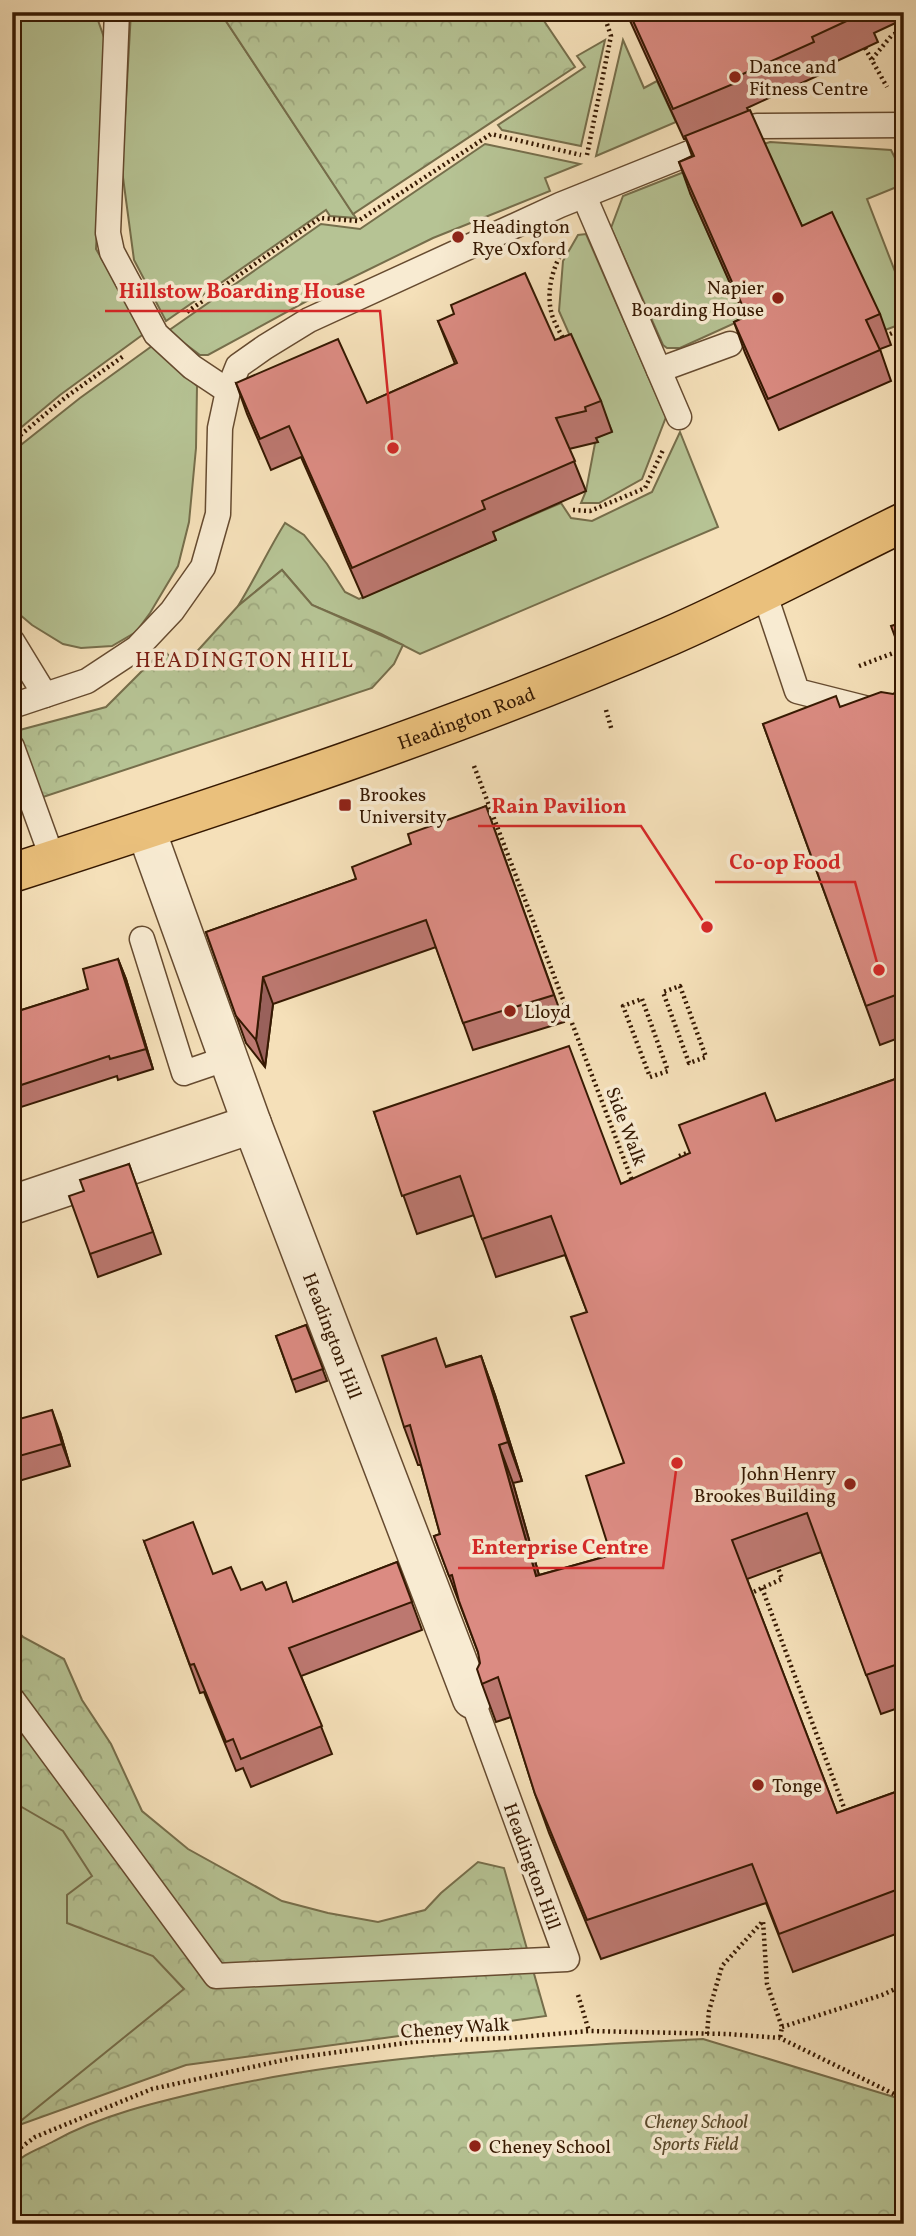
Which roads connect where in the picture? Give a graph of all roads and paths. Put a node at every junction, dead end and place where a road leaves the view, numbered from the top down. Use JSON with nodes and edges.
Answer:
{"nodes":[{"id":1,"x":117,"y":12,"type":"edge"},
{"id":2,"x":604,"y":12,"type":"edge"},
{"id":3,"x":904,"y":30,"type":"edge"},
{"id":4,"x":865,"y":48,"type":"dead end"},
{"id":5,"x":872,"y":60,"type":"junction"},
{"id":6,"x":891,"y":94,"type":"dead end"},
{"id":7,"x":904,"y":125,"type":"edge"},
{"id":8,"x":491,"y":134,"type":"dead end"},
{"id":9,"x":587,"y":156,"type":"dead end"},
{"id":10,"x":584,"y":196,"type":"junction"},
{"id":11,"x":904,"y":328,"type":"edge"},
{"id":12,"x":156,"y":334,"type":"junction"},
{"id":13,"x":890,"y":334,"type":"dead end"},
{"id":14,"x":730,"y":344,"type":"dead end"},
{"id":15,"x":659,"y":370,"type":"junction"},
{"id":16,"x":228,"y":391,"type":"junction"},
{"id":17,"x":679,"y":417,"type":"joint"},
{"id":18,"x":12,"y":442,"type":"edge"},
{"id":19,"x":573,"y":510,"type":"dead end"},
{"id":20,"x":904,"y":522,"type":"edge"},
{"id":21,"x":764,"y":592,"type":"junction"},
{"id":22,"x":12,"y":640,"type":"edge"},
{"id":23,"x":45,"y":695,"type":"junction"},
{"id":24,"x":12,"y":706,"type":"edge"},
{"id":25,"x":606,"y":709,"type":"dead end"},
{"id":26,"x":904,"y":718,"type":"edge"},
{"id":27,"x":612,"y":731,"type":"dead end"},
{"id":28,"x":12,"y":747,"type":"edge"},
{"id":29,"x":474,"y":766,"type":"dead end"},
{"id":30,"x":146,"y":830,"type":"junction"},
{"id":31,"x":53,"y":860,"type":"junction"},
{"id":32,"x":12,"y":873,"type":"edge"},
{"id":33,"x":142,"y":939,"type":"dead end"},
{"id":34,"x":680,"y":986,"type":"joint"},
{"id":35,"x":642,"y":999,"type":"joint"},
{"id":36,"x":228,"y":1058,"type":"junction"},
{"id":37,"x":252,"y":1124,"type":"junction"},
{"id":38,"x":705,"y":1147,"type":"edge"},
{"id":39,"x":679,"y":1156,"type":"edge"},
{"id":40,"x":634,"y":1186,"type":"edge"},
{"id":41,"x":12,"y":1205,"type":"edge"},
{"id":42,"x":772,"y":1552,"type":"edge"},
{"id":43,"x":762,"y":1588,"type":"junction"},
{"id":44,"x":740,"y":1597,"type":"edge"},
{"id":45,"x":12,"y":1699,"type":"edge"},
{"id":46,"x":472,"y":1699,"type":"joint"},
{"id":47,"x":846,"y":1814,"type":"edge"},
{"id":48,"x":904,"y":1985,"type":"edge"},
{"id":49,"x":782,"y":2027,"type":"junction"},
{"id":50,"x":707,"y":2034,"type":"junction"},
{"id":51,"x":780,"y":2038,"type":"junction"},
{"id":52,"x":904,"y":2099,"type":"edge"},
{"id":53,"x":12,"y":2154,"type":"edge"}],
"edges":[{"from":1,"to":12,"type":"lane"},
{"from":2,"to":9,"type":"path"},
{"from":3,"to":5,"type":"path"},
{"from":4,"to":5,"type":"path"},
{"from":5,"to":6,"type":"path"},
{"from":7,"to":10,"type":"lane"},
{"from":8,"to":12,"type":"path"},
{"from":10,"to":15,"type":"lane"},
{"from":10,"to":16,"type":"lane"},
{"from":11,"to":13,"type":"path"},
{"from":12,"to":16,"type":"lane"},
{"from":12,"to":18,"type":"path"},
{"from":14,"to":15,"type":"lane"},
{"from":15,"to":17,"type":"lane"},
{"from":16,"to":23,"type":"lane"},
{"from":17,"to":19,"type":"path"},
{"from":20,"to":21,"type":"main road","name":"Headington Road"},
{"from":21,"to":26,"type":"lane"},
{"from":21,"to":30,"type":"main road","name":"Headington Road"},
{"from":22,"to":23,"type":"lane"},
{"from":23,"to":24,"type":"lane"},
{"from":25,"to":27,"type":"path"},
{"from":28,"to":31,"type":"lane"},
{"from":29,"to":40,"type":"path","name":"Side Walk"},
{"from":30,"to":31,"type":"main road","name":"Headington Road"},
{"from":30,"to":36,"type":"street","name":"Headington Hill"},
{"from":31,"to":32,"type":"main road","name":"Headington Road"},
{"from":33,"to":36,"type":"lane"},
{"from":34,"to":34,"type":"path"},
{"from":35,"to":35,"type":"path"},
{"from":36,"to":37,"type":"street","name":"Headington Hill"},
{"from":37,"to":41,"type":"street"},
{"from":37,"to":46,"type":"street","name":"Headington Hill"},
{"from":38,"to":39,"type":"path"},
{"from":42,"to":43,"type":"path"},
{"from":43,"to":44,"type":"path"},
{"from":43,"to":47,"type":"path"},
{"from":45,"to":46,"type":"lane","name":"Headington Hill"},
{"from":48,"to":49,"type":"path"},
{"from":49,"to":50,"type":"path"},
{"from":49,"to":51,"type":"path"},
{"from":50,"to":51,"type":"path","name":"Cheney Walk"},
{"from":50,"to":53,"type":"path","name":"Cheney Walk"},
{"from":51,"to":52,"type":"path","name":"Cheney Walk"}]}
